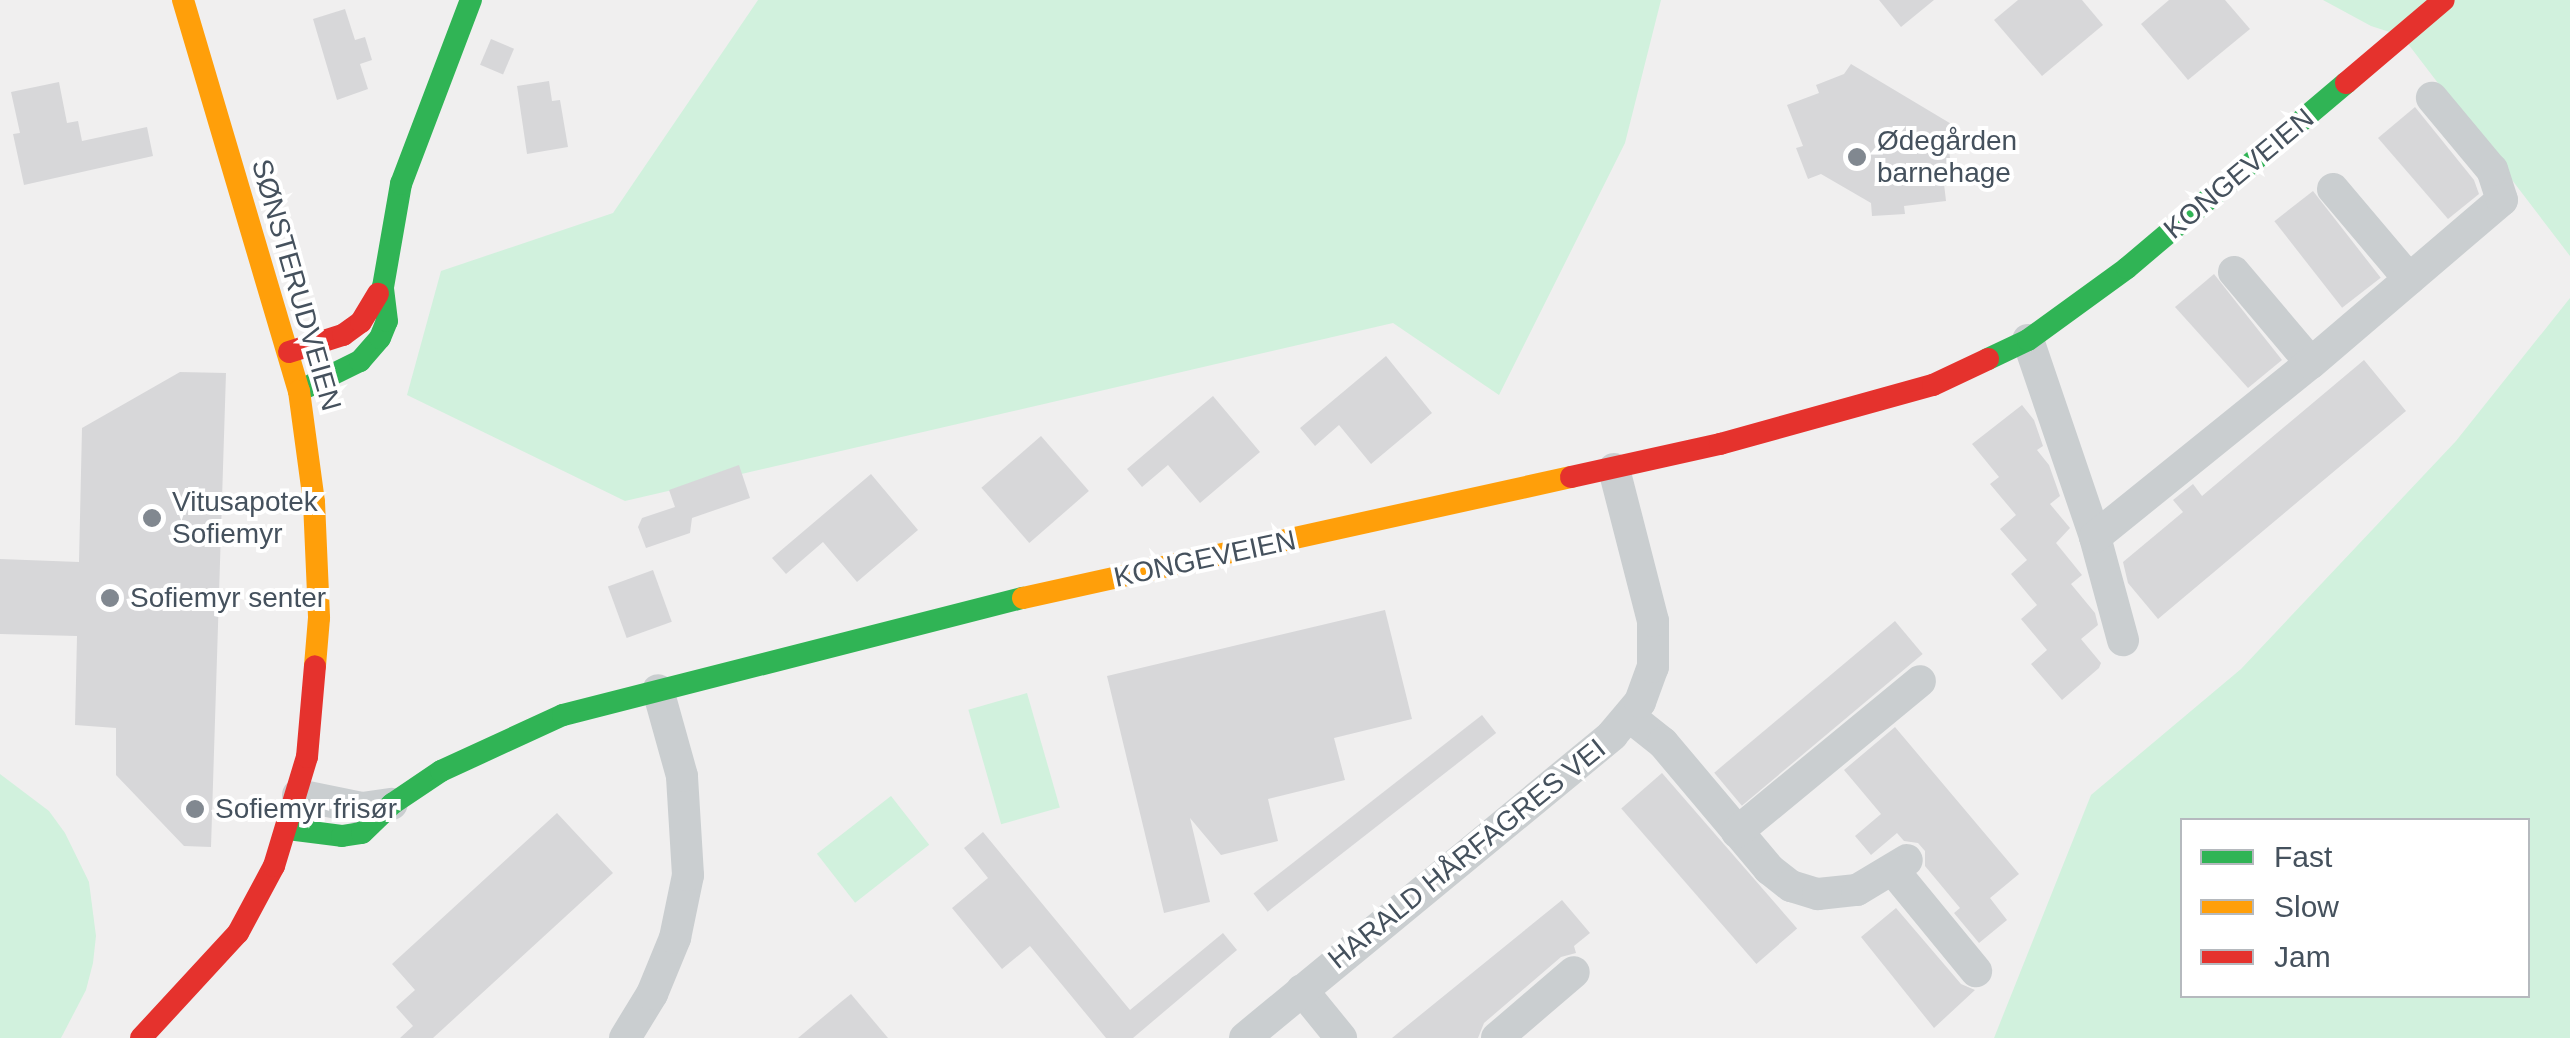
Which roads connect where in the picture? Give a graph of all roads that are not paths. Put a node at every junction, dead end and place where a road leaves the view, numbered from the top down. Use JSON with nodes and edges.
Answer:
{"nodes":[{"id":1,"x":183,"y":0,"type":"edge"},
{"id":2,"x":471,"y":0,"type":"edge"},
{"id":3,"x":2444,"y":0,"type":"edge"},
{"id":4,"x":2432,"y":98,"type":"dead end"},
{"id":5,"x":2333,"y":189,"type":"dead end"},
{"id":6,"x":2234,"y":272,"type":"dead end"},
{"id":7,"x":2409,"y":279,"type":"junction"},
{"id":8,"x":383,"y":286,"type":"junction"},
{"id":9,"x":2028,"y":340,"type":"junction"},
{"id":10,"x":289,"y":352,"type":"junction"},
{"id":11,"x":2311,"y":363,"type":"junction"},
{"id":12,"x":299,"y":391,"type":"junction"},
{"id":13,"x":1614,"y":469,"type":"junction"},
{"id":14,"x":2095,"y":537,"type":"junction"},
{"id":15,"x":2123,"y":640,"type":"dead end"},
{"id":16,"x":1920,"y":681,"type":"dead end"},
{"id":17,"x":658,"y":690,"type":"junction"},
{"id":18,"x":1629,"y":716,"type":"junction"},
{"id":19,"x":298,"y":795,"type":"junction"},
{"id":20,"x":392,"y":804,"type":"junction"},
{"id":21,"x":288,"y":829,"type":"junction"},
{"id":22,"x":1738,"y":832,"type":"junction"},
{"id":23,"x":1976,"y":971,"type":"dead end"},
{"id":24,"x":1574,"y":972,"type":"dead end"},
{"id":25,"x":1302,"y":990,"type":"junction"},
{"id":26,"x":141,"y":1038,"type":"edge"},
{"id":27,"x":625,"y":1038,"type":"edge"},
{"id":28,"x":1244,"y":1038,"type":"edge"},
{"id":29,"x":1341,"y":1038,"type":"edge"},
{"id":30,"x":1497,"y":1038,"type":"edge"}],
"edges":[{"from":1,"to":10,"type":"street","name":"SØNSTERUDVEIEN"},
{"from":2,"to":8,"type":"street"},
{"from":3,"to":9,"type":"street","name":"KONGEVEIEN"},
{"from":4,"to":7,"type":"street"},
{"from":5,"to":7,"type":"street"},
{"from":6,"to":11,"type":"street"},
{"from":7,"to":11,"type":"street"},
{"from":8,"to":10,"type":"street"},
{"from":8,"to":12,"type":"street"},
{"from":9,"to":13,"type":"street","name":"KONGEVEIEN"},
{"from":9,"to":14,"type":"street"},
{"from":10,"to":12,"type":"street","name":"SØNSTERUDVEIEN"},
{"from":11,"to":14,"type":"street"},
{"from":12,"to":19,"type":"street","name":"SØNSTERUDVEIEN"},
{"from":13,"to":17,"type":"street","name":"KONGEVEIEN"},
{"from":13,"to":18,"type":"street","name":"HARALD HÅRFAGRES VEI"},
{"from":14,"to":15,"type":"street"},
{"from":16,"to":22,"type":"street"},
{"from":17,"to":20,"type":"street","name":"KONGEVEIEN"},
{"from":17,"to":27,"type":"street"},
{"from":18,"to":22,"type":"street","name":"HARALD HÅRFAGRES VEI"},
{"from":18,"to":25,"type":"street","name":"HARALD HÅRFAGRES VEI"},
{"from":19,"to":20,"type":"street"},
{"from":19,"to":21,"type":"street","name":"SØNSTERUDVEIEN"},
{"from":20,"to":21,"type":"street","name":"KONGEVEIEN"},
{"from":21,"to":26,"type":"street"},
{"from":22,"to":23,"type":"street","name":"HARALD HÅRFAGRES VEI"},
{"from":24,"to":30,"type":"street"},
{"from":25,"to":28,"type":"street","name":"HARALD HÅRFAGRES VEI"},
{"from":25,"to":29,"type":"street","name":"HARALD HÅRFAGRES VEI"}]}
